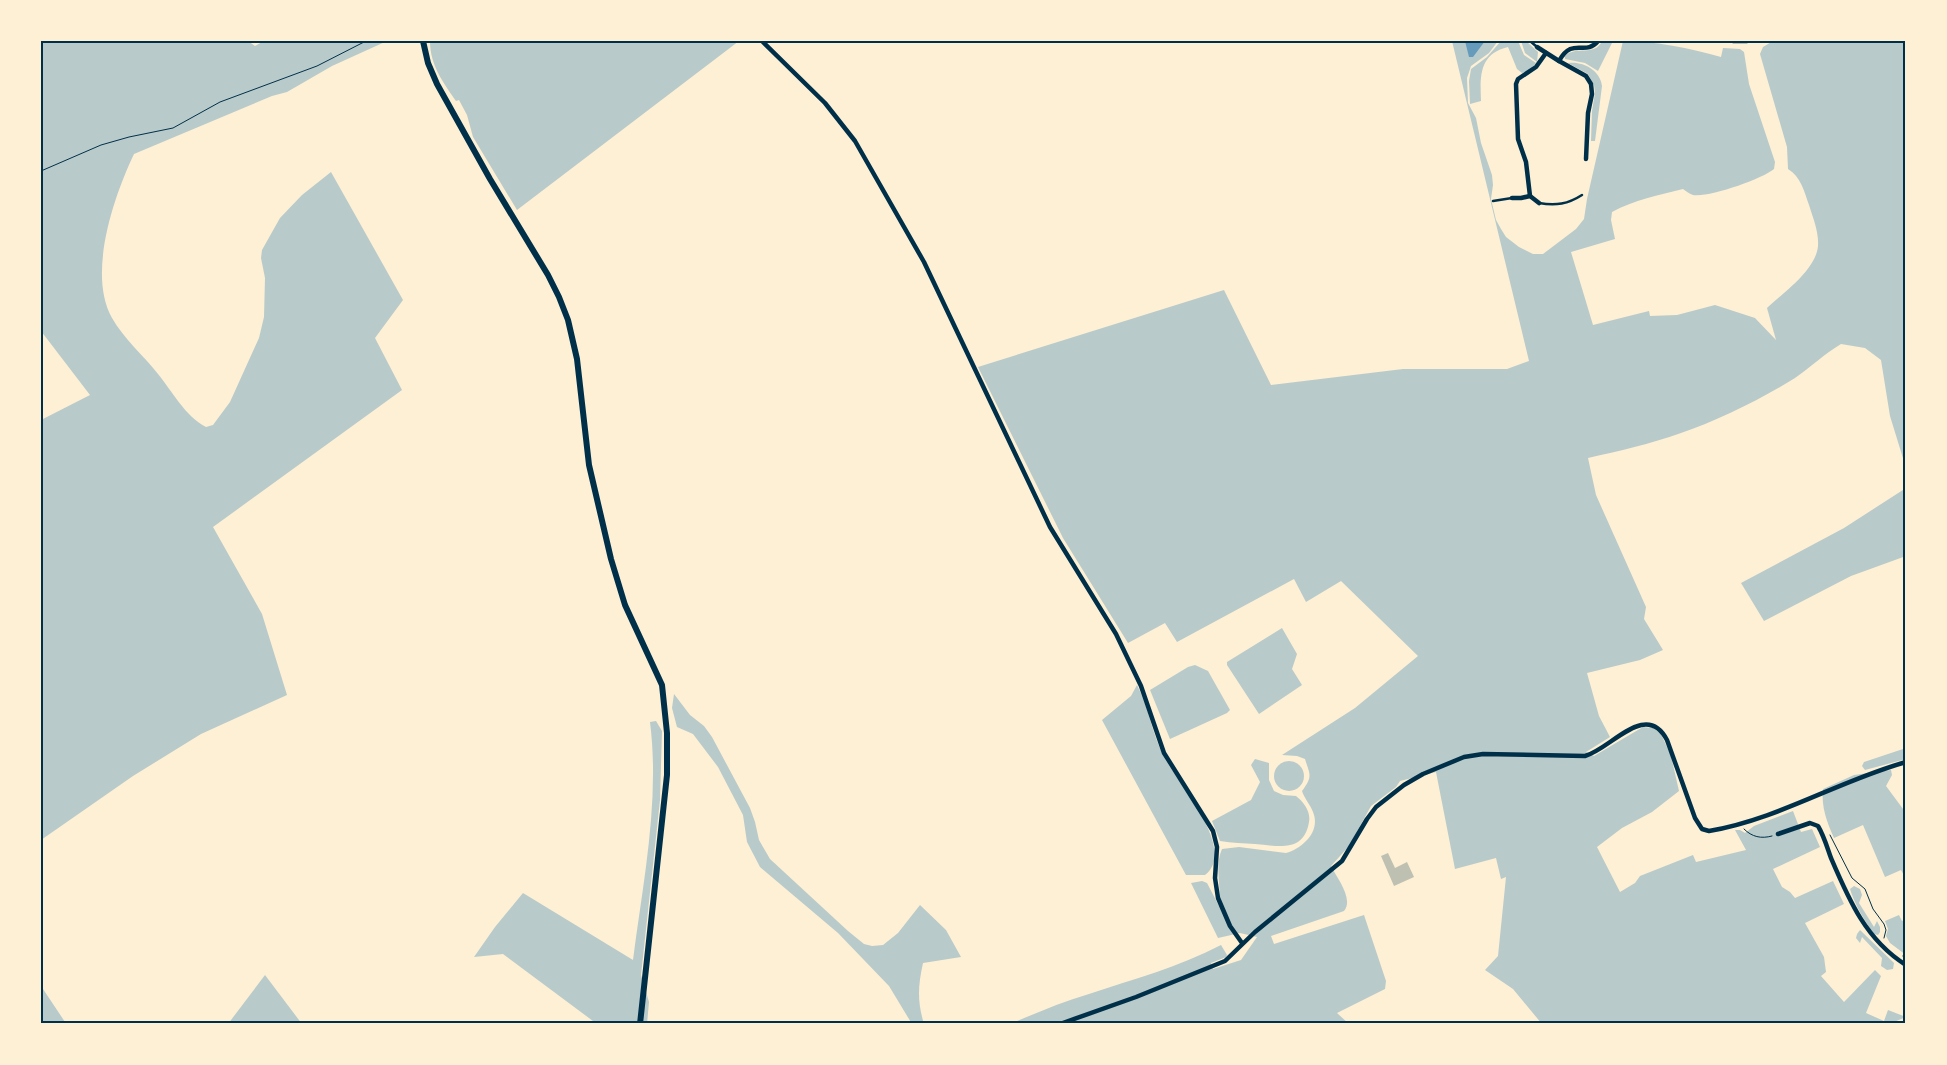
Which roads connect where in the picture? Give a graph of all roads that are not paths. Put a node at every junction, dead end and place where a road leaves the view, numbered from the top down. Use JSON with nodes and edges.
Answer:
{"nodes":[{"id":1,"x":423,"y":41,"type":"edge"},
{"id":2,"x":762,"y":41,"type":"edge"},
{"id":3,"x":1530,"y":41,"type":"edge"},
{"id":4,"x":1598,"y":41,"type":"edge"},
{"id":5,"x":1733,"y":41,"type":"edge"},
{"id":6,"x":1747,"y":41,"type":"edge"},
{"id":7,"x":1537,"y":47,"type":"joint"},
{"id":8,"x":1546,"y":53,"type":"junction"},
{"id":9,"x":1559,"y":60,"type":"junction"},
{"id":10,"x":1586,"y":159,"type":"dead end"},
{"id":11,"x":1582,"y":195,"type":"dead end"},
{"id":12,"x":1530,"y":196,"type":"junction"},
{"id":13,"x":1512,"y":198,"type":"joint"},
{"id":14,"x":1493,"y":201,"type":"dead end"},
{"id":15,"x":1539,"y":203,"type":"joint"},
{"id":16,"x":1906,"y":762,"type":"edge"},
{"id":17,"x":1778,"y":834,"type":"road end"},
{"id":18,"x":1242,"y":943,"type":"junction"},
{"id":19,"x":1906,"y":965,"type":"edge"},
{"id":20,"x":640,"y":1024,"type":"edge"},
{"id":21,"x":1060,"y":1024,"type":"edge"}],
"edges":[{"from":1,"to":20,"type":"main road"},
{"from":2,"to":18,"type":"street"},
{"from":3,"to":7,"type":"lane"},
{"from":4,"to":9,"type":"street"},
{"from":5,"to":6,"type":"street"},
{"from":7,"to":8,"type":"street"},
{"from":8,"to":9,"type":"street"},
{"from":8,"to":12,"type":"street"},
{"from":9,"to":10,"type":"street"},
{"from":11,"to":15,"type":"lane"},
{"from":12,"to":13,"type":"street"},
{"from":12,"to":15,"type":"street"},
{"from":13,"to":14,"type":"lane"},
{"from":16,"to":18,"type":"street"},
{"from":17,"to":19,"type":"street"},
{"from":18,"to":21,"type":"street"}]}
